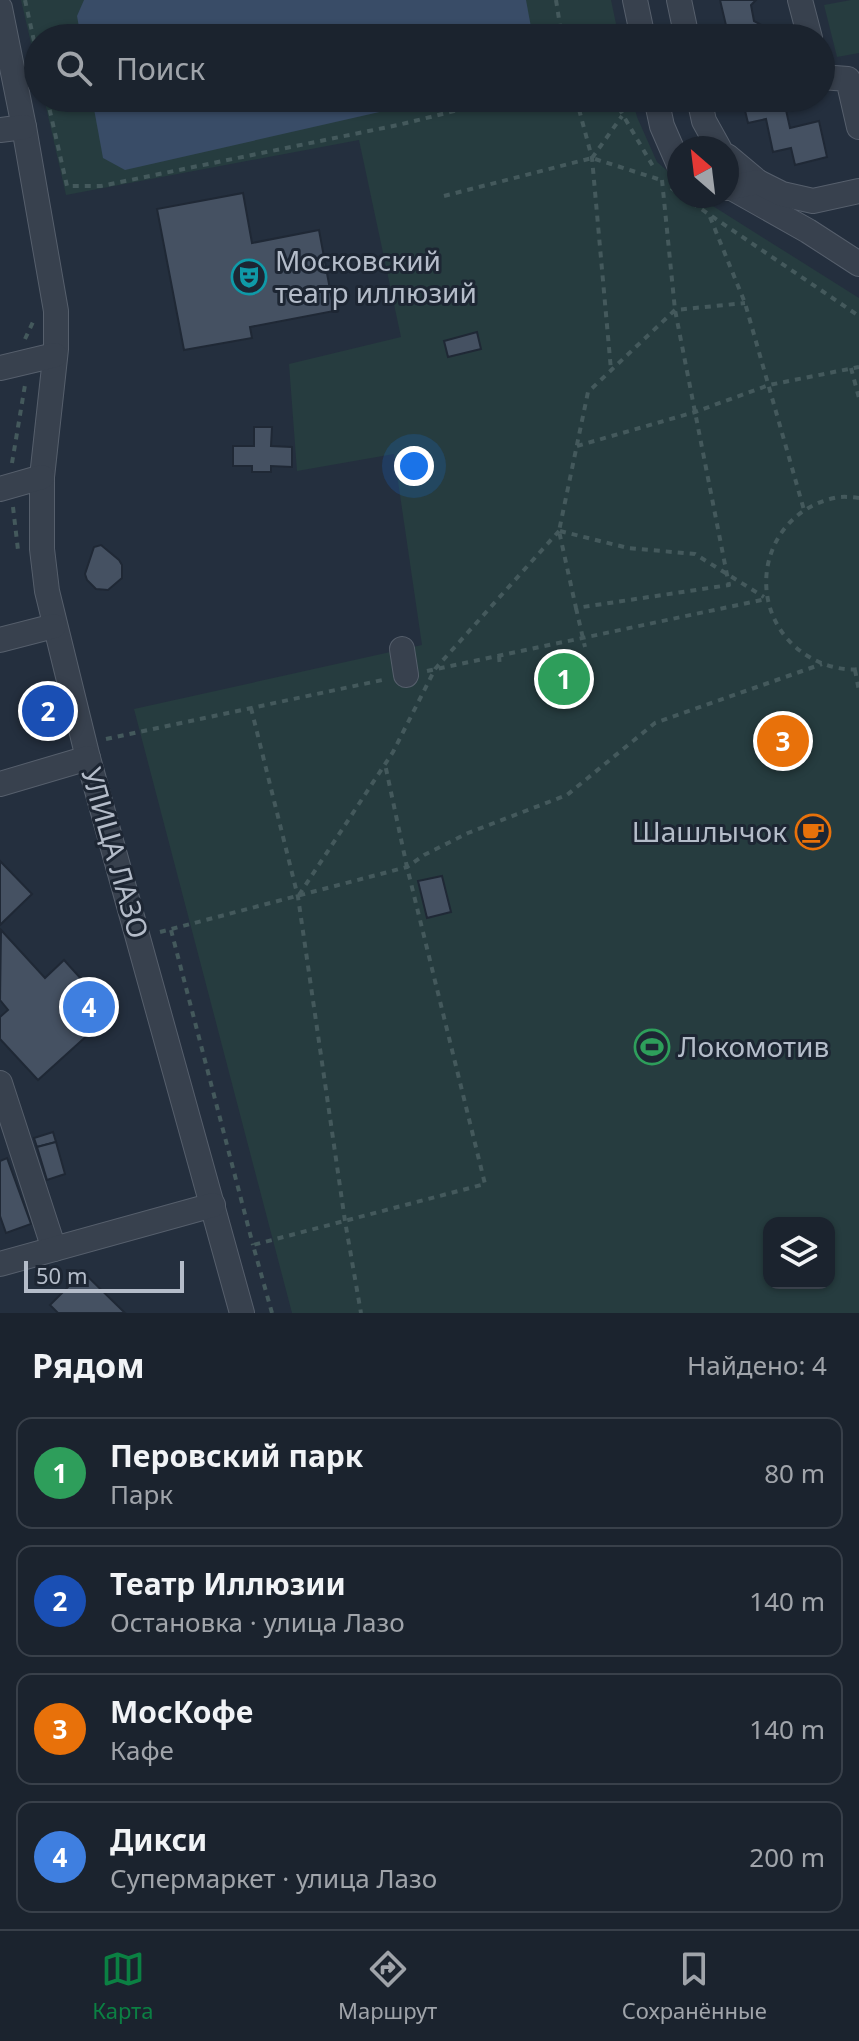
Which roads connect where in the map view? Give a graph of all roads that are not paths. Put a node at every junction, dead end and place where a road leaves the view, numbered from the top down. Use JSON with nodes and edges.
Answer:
{"nodes":[{"id":1,"x":635,"y":0,"type":"edge"},
{"id":2,"x":679,"y":0,"type":"edge"},
{"id":3,"x":800,"y":0,"type":"edge"},
{"id":4,"x":0,"y":8,"type":"edge"},
{"id":5,"x":640,"y":24,"type":"edge"},
{"id":6,"x":684,"y":24,"type":"edge"},
{"id":7,"x":806,"y":24,"type":"edge"},
{"id":8,"x":835,"y":78,"type":"edge"},
{"id":9,"x":659,"y":112,"type":"edge"},
{"id":10,"x":702,"y":112,"type":"edge"},
{"id":11,"x":859,"y":127,"type":"edge"},
{"id":12,"x":12,"y":128,"type":"edge"},
{"id":13,"x":712,"y":136,"type":"edge"},
{"id":14,"x":667,"y":148,"type":"edge"},
{"id":15,"x":739,"y":166,"type":"edge"},
{"id":16,"x":758,"y":182,"type":"junction"},
{"id":17,"x":739,"y":186,"type":"edge"},
{"id":18,"x":859,"y":191,"type":"edge"},
{"id":19,"x":739,"y":194,"type":"edge"},
{"id":20,"x":859,"y":264,"type":"edge"},
{"id":21,"x":55,"y":355,"type":"junction"},
{"id":22,"x":0,"y":368,"type":"edge"},
{"id":23,"x":42,"y":477,"type":"junction"},
{"id":24,"x":0,"y":489,"type":"edge"},
{"id":25,"x":54,"y":626,"type":"junction"},
{"id":26,"x":0,"y":640,"type":"edge"},
{"id":27,"x":402,"y":649,"type":"dead end"},
{"id":28,"x":406,"y":675,"type":"road end"},
{"id":29,"x":86,"y":751,"type":"junction"},
{"id":30,"x":0,"y":784,"type":"edge"},
{"id":31,"x":0,"y":1083,"type":"edge"},
{"id":32,"x":213,"y":1205,"type":"junction"},
{"id":33,"x":54,"y":1249,"type":"junction"},
{"id":34,"x":0,"y":1264,"type":"edge"},
{"id":35,"x":242,"y":1313,"type":"edge"}],
"edges":[{"from":1,"to":5,"type":"street"},
{"from":2,"to":6,"type":"street"},
{"from":3,"to":7,"type":"street"},
{"from":4,"to":12,"type":"street","name":"УЛИЦА ЛАЗО"},
{"from":8,"to":11,"type":"street"},
{"from":9,"to":14,"type":"street"},
{"from":10,"to":13,"type":"street"},
{"from":12,"to":21,"type":"street","name":"УЛИЦА ЛАЗО"},
{"from":15,"to":16,"type":"street"},
{"from":16,"to":17,"type":"street"},
{"from":16,"to":18,"type":"street"},
{"from":19,"to":20,"type":"street"},
{"from":21,"to":22,"type":"street"},
{"from":21,"to":23,"type":"street","name":"УЛИЦА ЛАЗО"},
{"from":23,"to":24,"type":"street"},
{"from":23,"to":25,"type":"street","name":"УЛИЦА ЛАЗО"},
{"from":25,"to":26,"type":"street"},
{"from":25,"to":29,"type":"street","name":"УЛИЦА ЛАЗО"},
{"from":27,"to":28,"type":"street"},
{"from":29,"to":30,"type":"street"},
{"from":29,"to":32,"type":"street","name":"УЛИЦА ЛАЗО"},
{"from":31,"to":33,"type":"street"},
{"from":32,"to":33,"type":"street"},
{"from":32,"to":35,"type":"street","name":"УЛИЦА ЛАЗО"},
{"from":33,"to":34,"type":"street"}]}
